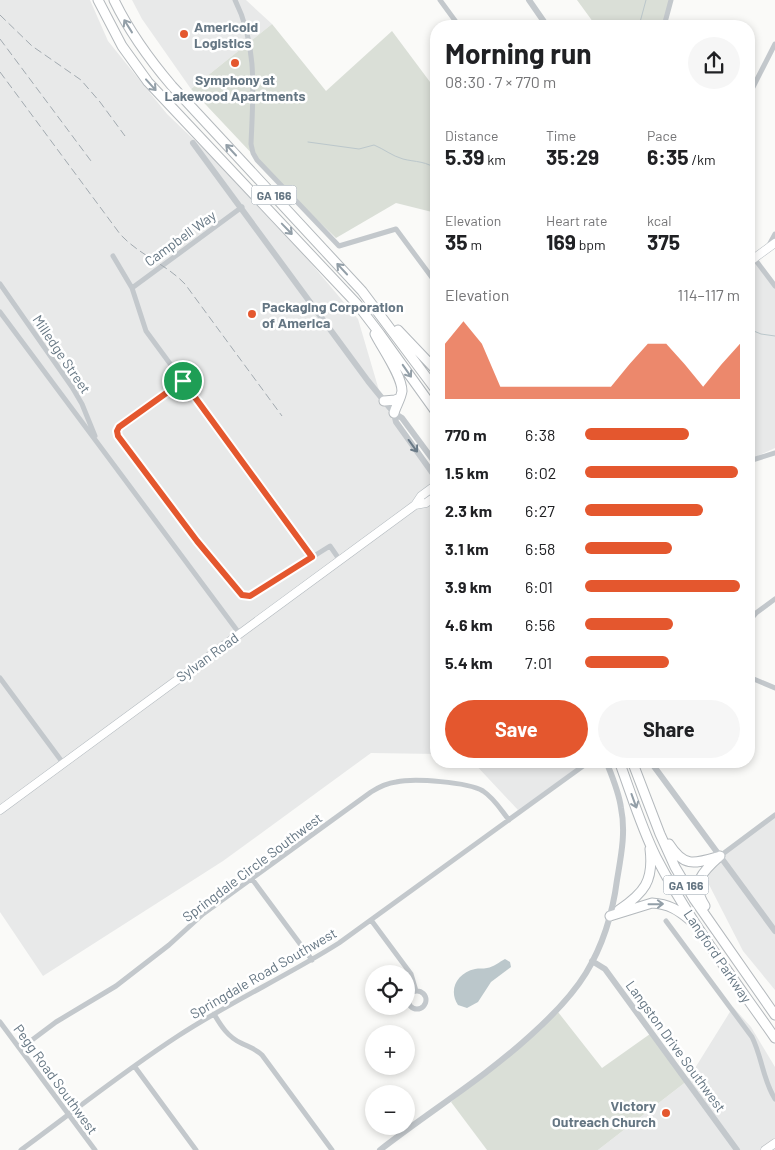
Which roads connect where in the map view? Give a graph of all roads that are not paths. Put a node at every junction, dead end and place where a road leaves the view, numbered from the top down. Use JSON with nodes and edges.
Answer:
{"nodes":[{"id":1,"x":98,"y":0,"type":"edge"},
{"id":2,"x":114,"y":0,"type":"edge"},
{"id":3,"x":235,"y":0,"type":"edge"},
{"id":4,"x":440,"y":0,"type":"edge"},
{"id":5,"x":528,"y":0,"type":"edge"},
{"id":6,"x":671,"y":0,"type":"edge"},
{"id":7,"x":455,"y":20,"type":"edge"},
{"id":8,"x":543,"y":20,"type":"edge"},
{"id":9,"x":666,"y":20,"type":"edge"},
{"id":10,"x":775,"y":44,"type":"edge"},
{"id":11,"x":755,"y":83,"type":"edge"},
{"id":12,"x":193,"y":143,"type":"dead end"},
{"id":13,"x":242,"y":208,"type":"junction"},
{"id":14,"x":775,"y":234,"type":"edge"},
{"id":15,"x":775,"y":243,"type":"edge"},
{"id":16,"x":766,"y":249,"type":"junction"},
{"id":17,"x":113,"y":256,"type":"dead end"},
{"id":18,"x":755,"y":258,"type":"edge"},
{"id":19,"x":755,"y":263,"type":"edge"},
{"id":20,"x":430,"y":275,"type":"edge"},
{"id":21,"x":0,"y":284,"type":"edge"},
{"id":22,"x":775,"y":286,"type":"edge"},
{"id":23,"x":132,"y":288,"type":"junction"},
{"id":24,"x":362,"y":291,"type":"junction"},
{"id":25,"x":357,"y":304,"type":"junction"},
{"id":26,"x":0,"y":312,"type":"edge"},
{"id":27,"x":430,"y":364,"type":"edge"},
{"id":28,"x":183,"y":381,"type":"junction"},
{"id":29,"x":430,"y":382,"type":"edge"},
{"id":30,"x":400,"y":398,"type":"junction"},
{"id":31,"x":384,"y":400,"type":"junction"},
{"id":32,"x":430,"y":404,"type":"edge"},
{"id":33,"x":394,"y":413,"type":"junction"},
{"id":34,"x":97,"y":442,"type":"junction"},
{"id":35,"x":775,"y":452,"type":"edge"},
{"id":36,"x":430,"y":456,"type":"edge"},
{"id":37,"x":755,"y":459,"type":"edge"},
{"id":38,"x":430,"y":470,"type":"edge"},
{"id":39,"x":430,"y":489,"type":"edge"},
{"id":40,"x":430,"y":500,"type":"edge"},
{"id":41,"x":415,"y":505,"type":"junction"},
{"id":42,"x":312,"y":557,"type":"junction"},
{"id":43,"x":339,"y":559,"type":"junction"},
{"id":44,"x":775,"y":599,"type":"edge"},
{"id":45,"x":755,"y":615,"type":"edge"},
{"id":46,"x":239,"y":633,"type":"junction"},
{"id":47,"x":0,"y":678,"type":"edge"},
{"id":48,"x":755,"y":680,"type":"edge"},
{"id":49,"x":775,"y":688,"type":"edge"},
{"id":50,"x":63,"y":763,"type":"junction"},
{"id":51,"x":580,"y":768,"type":"edge"},
{"id":52,"x":608,"y":768,"type":"edge"},
{"id":53,"x":622,"y":768,"type":"edge"},
{"id":54,"x":635,"y":768,"type":"edge"},
{"id":55,"x":655,"y":768,"type":"edge"},
{"id":56,"x":0,"y":810,"type":"edge"},
{"id":57,"x":775,"y":815,"type":"edge"},
{"id":58,"x":509,"y":820,"type":"junction"},
{"id":59,"x":656,"y":823,"type":"junction"},
{"id":60,"x":649,"y":842,"type":"junction"},
{"id":61,"x":720,"y":856,"type":"junction"},
{"id":62,"x":252,"y":879,"type":"junction"},
{"id":63,"x":610,"y":916,"type":"junction"},
{"id":64,"x":371,"y":920,"type":"junction"},
{"id":65,"x":666,"y":921,"type":"dead end"},
{"id":66,"x":697,"y":926,"type":"junction"},
{"id":67,"x":775,"y":931,"type":"edge"},
{"id":68,"x":725,"y":942,"type":"junction"},
{"id":69,"x":312,"y":960,"type":"junction"},
{"id":70,"x":592,"y":961,"type":"junction"},
{"id":71,"x":416,"y":991,"type":"dead end"},
{"id":72,"x":214,"y":1014,"type":"junction"},
{"id":73,"x":775,"y":1015,"type":"edge"},
{"id":74,"x":0,"y":1022,"type":"edge"},
{"id":75,"x":5,"y":1029,"type":"junction"},
{"id":76,"x":0,"y":1034,"type":"edge"},
{"id":77,"x":775,"y":1038,"type":"edge"},
{"id":78,"x":20,"y":1049,"type":"junction"},
{"id":79,"x":135,"y":1067,"type":"junction"},
{"id":80,"x":775,"y":1099,"type":"edge"},
{"id":81,"x":69,"y":1115,"type":"junction"},
{"id":82,"x":775,"y":1142,"type":"edge"},
{"id":83,"x":21,"y":1150,"type":"edge"},
{"id":84,"x":94,"y":1150,"type":"edge"},
{"id":85,"x":196,"y":1150,"type":"edge"},
{"id":86,"x":332,"y":1150,"type":"edge"},
{"id":87,"x":380,"y":1150,"type":"edge"},
{"id":88,"x":737,"y":1150,"type":"edge"},
{"id":89,"x":765,"y":1150,"type":"edge"}],
"edges":[{"from":1,"to":25,"type":"highway","number":"GA 166","one_way":true},
{"from":24,"to":2,"type":"highway","number":"GA 166","one_way":true},
{"from":3,"to":20,"type":"street"},
{"from":4,"to":7,"type":"street"},
{"from":5,"to":8,"type":"street"},
{"from":6,"to":9,"type":"street"},
{"from":10,"to":11,"type":"street"},
{"from":12,"to":13,"type":"street"},
{"from":13,"to":23,"type":"street","name":"Campbell Way"},
{"from":13,"to":31,"type":"street"},
{"from":14,"to":16,"type":"street"},
{"from":15,"to":16,"type":"main road"},
{"from":16,"to":18,"type":"main road"},
{"from":17,"to":23,"type":"street"},
{"from":19,"to":22,"type":"street"},
{"from":21,"to":34,"type":"street","name":"Milledge Street"},
{"from":23,"to":28,"type":"street"},
{"from":24,"to":27,"type":"highway"},
{"from":24,"to":29,"type":"highway","number":"GA 166"},
{"from":25,"to":30,"type":"highway"},
{"from":25,"to":32,"type":"highway","number":"GA 166","one_way":true},
{"from":26,"to":34,"type":"street","name":"Milledge Street"},
{"from":28,"to":42,"type":"street"},
{"from":28,"to":42,"type":"street"},
{"from":30,"to":31,"type":"highway"},
{"from":30,"to":33,"type":"highway"},
{"from":31,"to":33,"type":"street"},
{"from":33,"to":36,"type":"street"},
{"from":33,"to":38,"type":"street","one_way":true},
{"from":34,"to":46,"type":"street","name":"Milledge Street"},
{"from":35,"to":37,"type":"street"},
{"from":39,"to":41,"type":"main road","name":"Sylvan Road"},
{"from":40,"to":41,"type":"main road","name":"Sylvan Road"},
{"from":41,"to":43,"type":"main road","name":"Sylvan Road"},
{"from":42,"to":43,"type":"street"},
{"from":43,"to":46,"type":"main road","name":"Sylvan Road"},
{"from":44,"to":45,"type":"street"},
{"from":46,"to":50,"type":"main road","name":"Sylvan Road"},
{"from":47,"to":50,"type":"street"},
{"from":48,"to":49,"type":"street"},
{"from":50,"to":56,"type":"main road","name":"Sylvan Road"},
{"from":51,"to":58,"type":"street","name":"Springdale Road Southwest"},
{"from":52,"to":63,"type":"street"},
{"from":53,"to":60,"type":"highway","name":"Langford Parkway","number":"GA 166","one_way":true},
{"from":54,"to":59,"type":"highway","name":"Langford Parkway","number":"GA 166"},
{"from":55,"to":61,"type":"street"},
{"from":57,"to":61,"type":"street"},
{"from":58,"to":62,"type":"street","name":"Springdale Circle Southwest"},
{"from":58,"to":64,"type":"street","name":"Springdale Road Southwest"},
{"from":59,"to":61,"type":"highway"},
{"from":59,"to":68,"type":"highway","name":"Langford Parkway","number":"GA 166"},
{"from":60,"to":63,"type":"highway"},
{"from":60,"to":66,"type":"highway","name":"Langford Parkway","number":"GA 166"},
{"from":61,"to":67,"type":"street"},
{"from":61,"to":68,"type":"highway"},
{"from":62,"to":69,"type":"street"},
{"from":62,"to":78,"type":"street","name":"Springdale Circle Southwest"},
{"from":63,"to":66,"type":"highway","one_way":true},
{"from":63,"to":70,"type":"street"},
{"from":64,"to":69,"type":"street","name":"Springdale Road Southwest"},
{"from":64,"to":71,"type":"street"},
{"from":65,"to":80,"type":"street"},
{"from":66,"to":77,"type":"highway","name":"Langford Parkway","number":"GA 166"},
{"from":68,"to":73,"type":"highway","name":"Langford Parkway","number":"GA 166"},
{"from":69,"to":72,"type":"street","name":"Springdale Road Southwest"},
{"from":70,"to":87,"type":"street"},
{"from":70,"to":88,"type":"street","name":"Langston Drive Southwest"},
{"from":72,"to":79,"type":"street","name":"Springdale Road Southwest"},
{"from":72,"to":86,"type":"street"},
{"from":74,"to":75,"type":"street","name":"Pegg Road Southwest"},
{"from":75,"to":76,"type":"street"},
{"from":75,"to":78,"type":"street","name":"Pegg Road Southwest"},
{"from":78,"to":81,"type":"street","name":"Pegg Road Southwest"},
{"from":79,"to":81,"type":"street","name":"Springdale Road Southwest"},
{"from":79,"to":85,"type":"street"},
{"from":81,"to":83,"type":"street","name":"Springdale Road Southwest"},
{"from":81,"to":84,"type":"street","name":"Pegg Road Southwest"},
{"from":82,"to":89,"type":"main road"}]}
